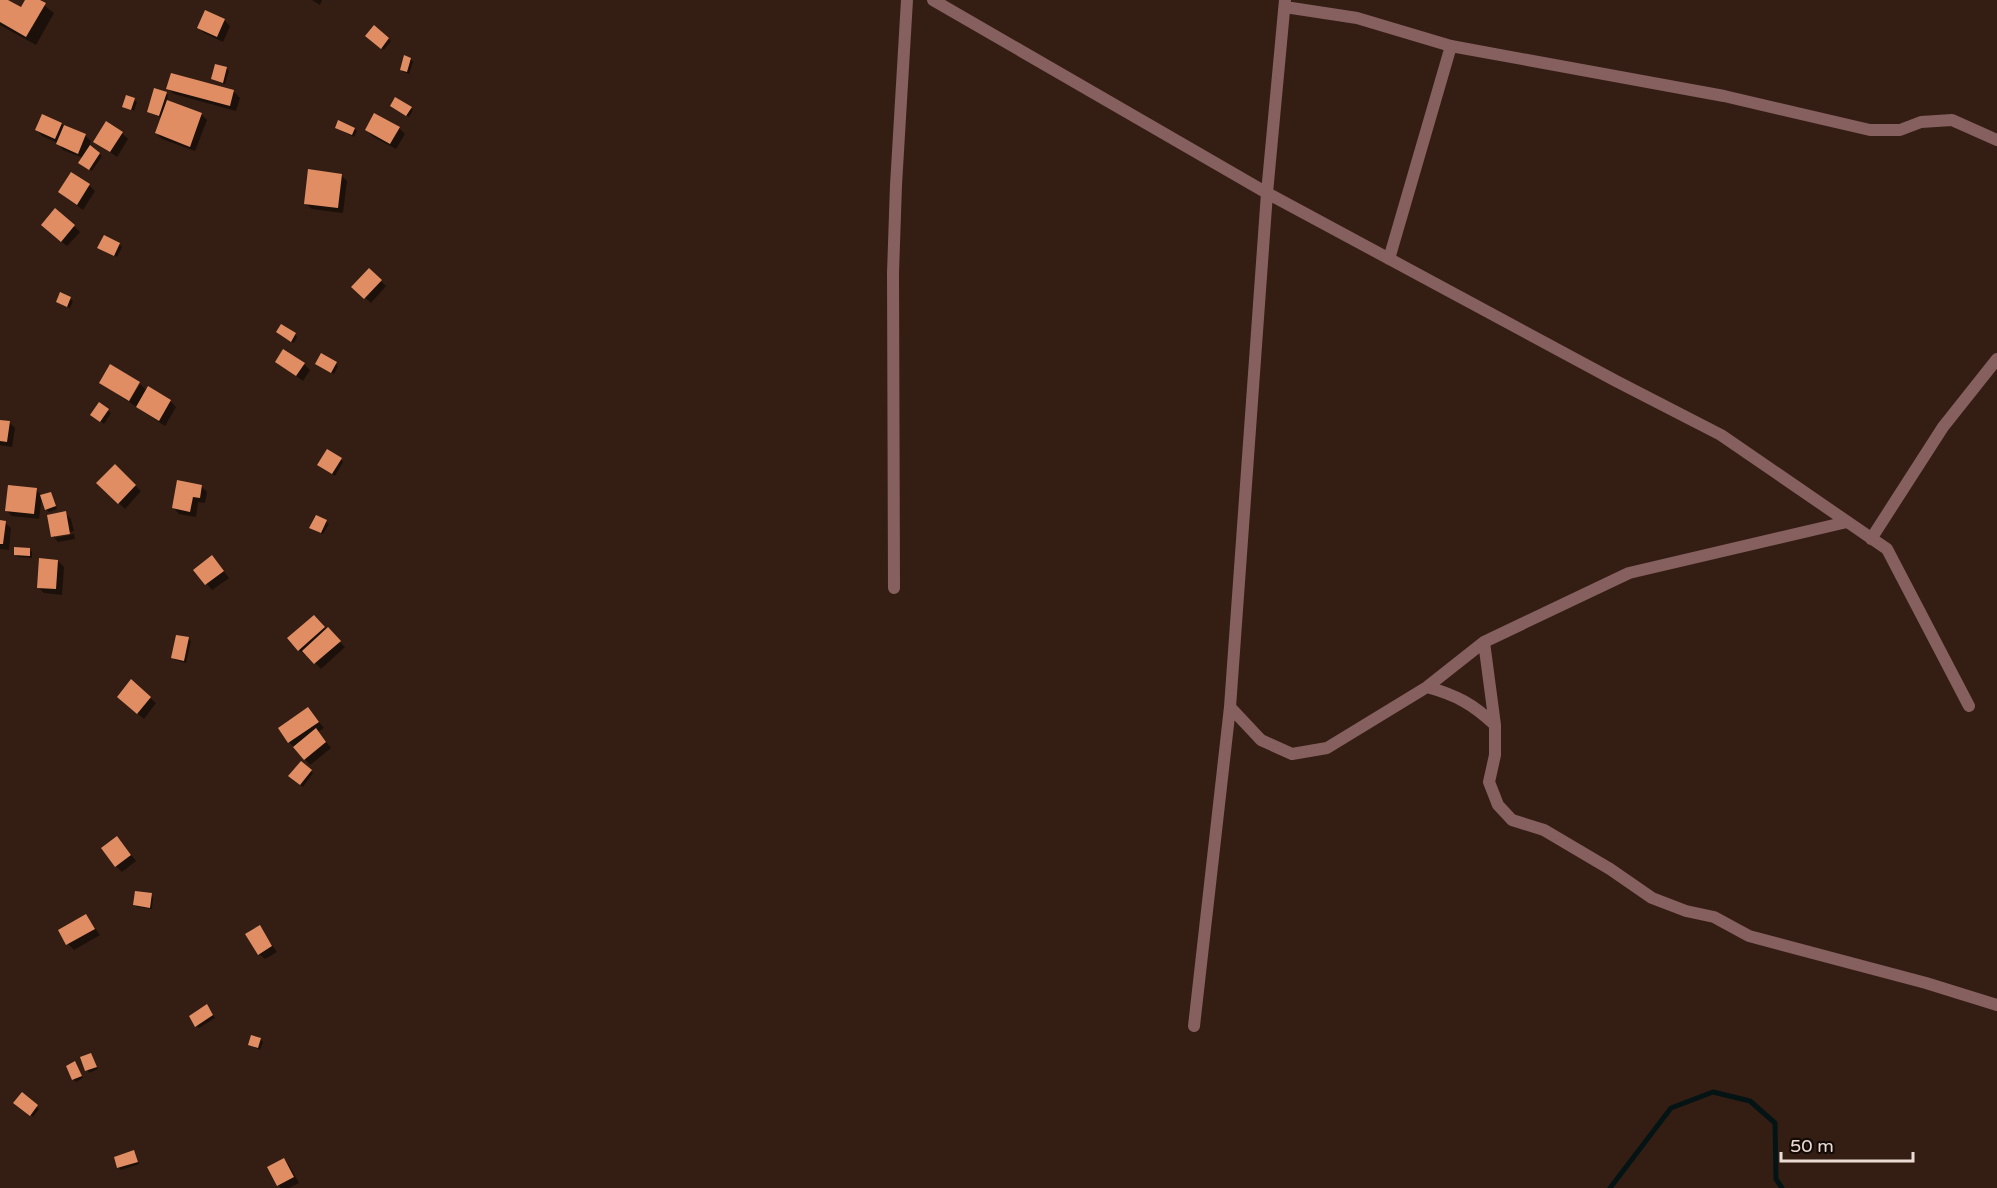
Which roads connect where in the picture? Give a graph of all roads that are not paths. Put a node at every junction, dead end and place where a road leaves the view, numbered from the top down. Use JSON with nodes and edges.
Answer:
{"nodes":[{"id":1,"x":906,"y":0,"type":"edge"},
{"id":2,"x":933,"y":0,"type":"edge"},
{"id":3,"x":1285,"y":3,"type":"edge"},
{"id":4,"x":1451,"y":46,"type":"junction"},
{"id":5,"x":1997,"y":140,"type":"edge"},
{"id":6,"x":1267,"y":193,"type":"junction"},
{"id":7,"x":1389,"y":259,"type":"junction"},
{"id":8,"x":1997,"y":359,"type":"edge"},
{"id":9,"x":1847,"y":522,"type":"junction"},
{"id":10,"x":1871,"y":539,"type":"junction"},
{"id":11,"x":894,"y":588,"type":"dead end"},
{"id":12,"x":1484,"y":642,"type":"junction"},
{"id":13,"x":1426,"y":687,"type":"junction"},
{"id":14,"x":1968,"y":705,"type":"dead end"},
{"id":15,"x":1230,"y":707,"type":"junction"},
{"id":16,"x":1495,"y":725,"type":"junction"},
{"id":17,"x":1997,"y":1005,"type":"edge"},
{"id":18,"x":1194,"y":1026,"type":"dead end"}],
"edges":[{"from":1,"to":11,"type":"street"},
{"from":2,"to":6,"type":"street"},
{"from":3,"to":4,"type":"street"},
{"from":3,"to":6,"type":"street"},
{"from":4,"to":5,"type":"street"},
{"from":4,"to":7,"type":"street"},
{"from":6,"to":7,"type":"street"},
{"from":6,"to":15,"type":"street"},
{"from":7,"to":9,"type":"street"},
{"from":8,"to":10,"type":"street"},
{"from":9,"to":10,"type":"street"},
{"from":9,"to":12,"type":"street"},
{"from":10,"to":14,"type":"street"},
{"from":12,"to":13,"type":"street"},
{"from":12,"to":16,"type":"street"},
{"from":13,"to":15,"type":"street"},
{"from":13,"to":16,"type":"street"},
{"from":15,"to":18,"type":"street"},
{"from":16,"to":17,"type":"street"}]}
